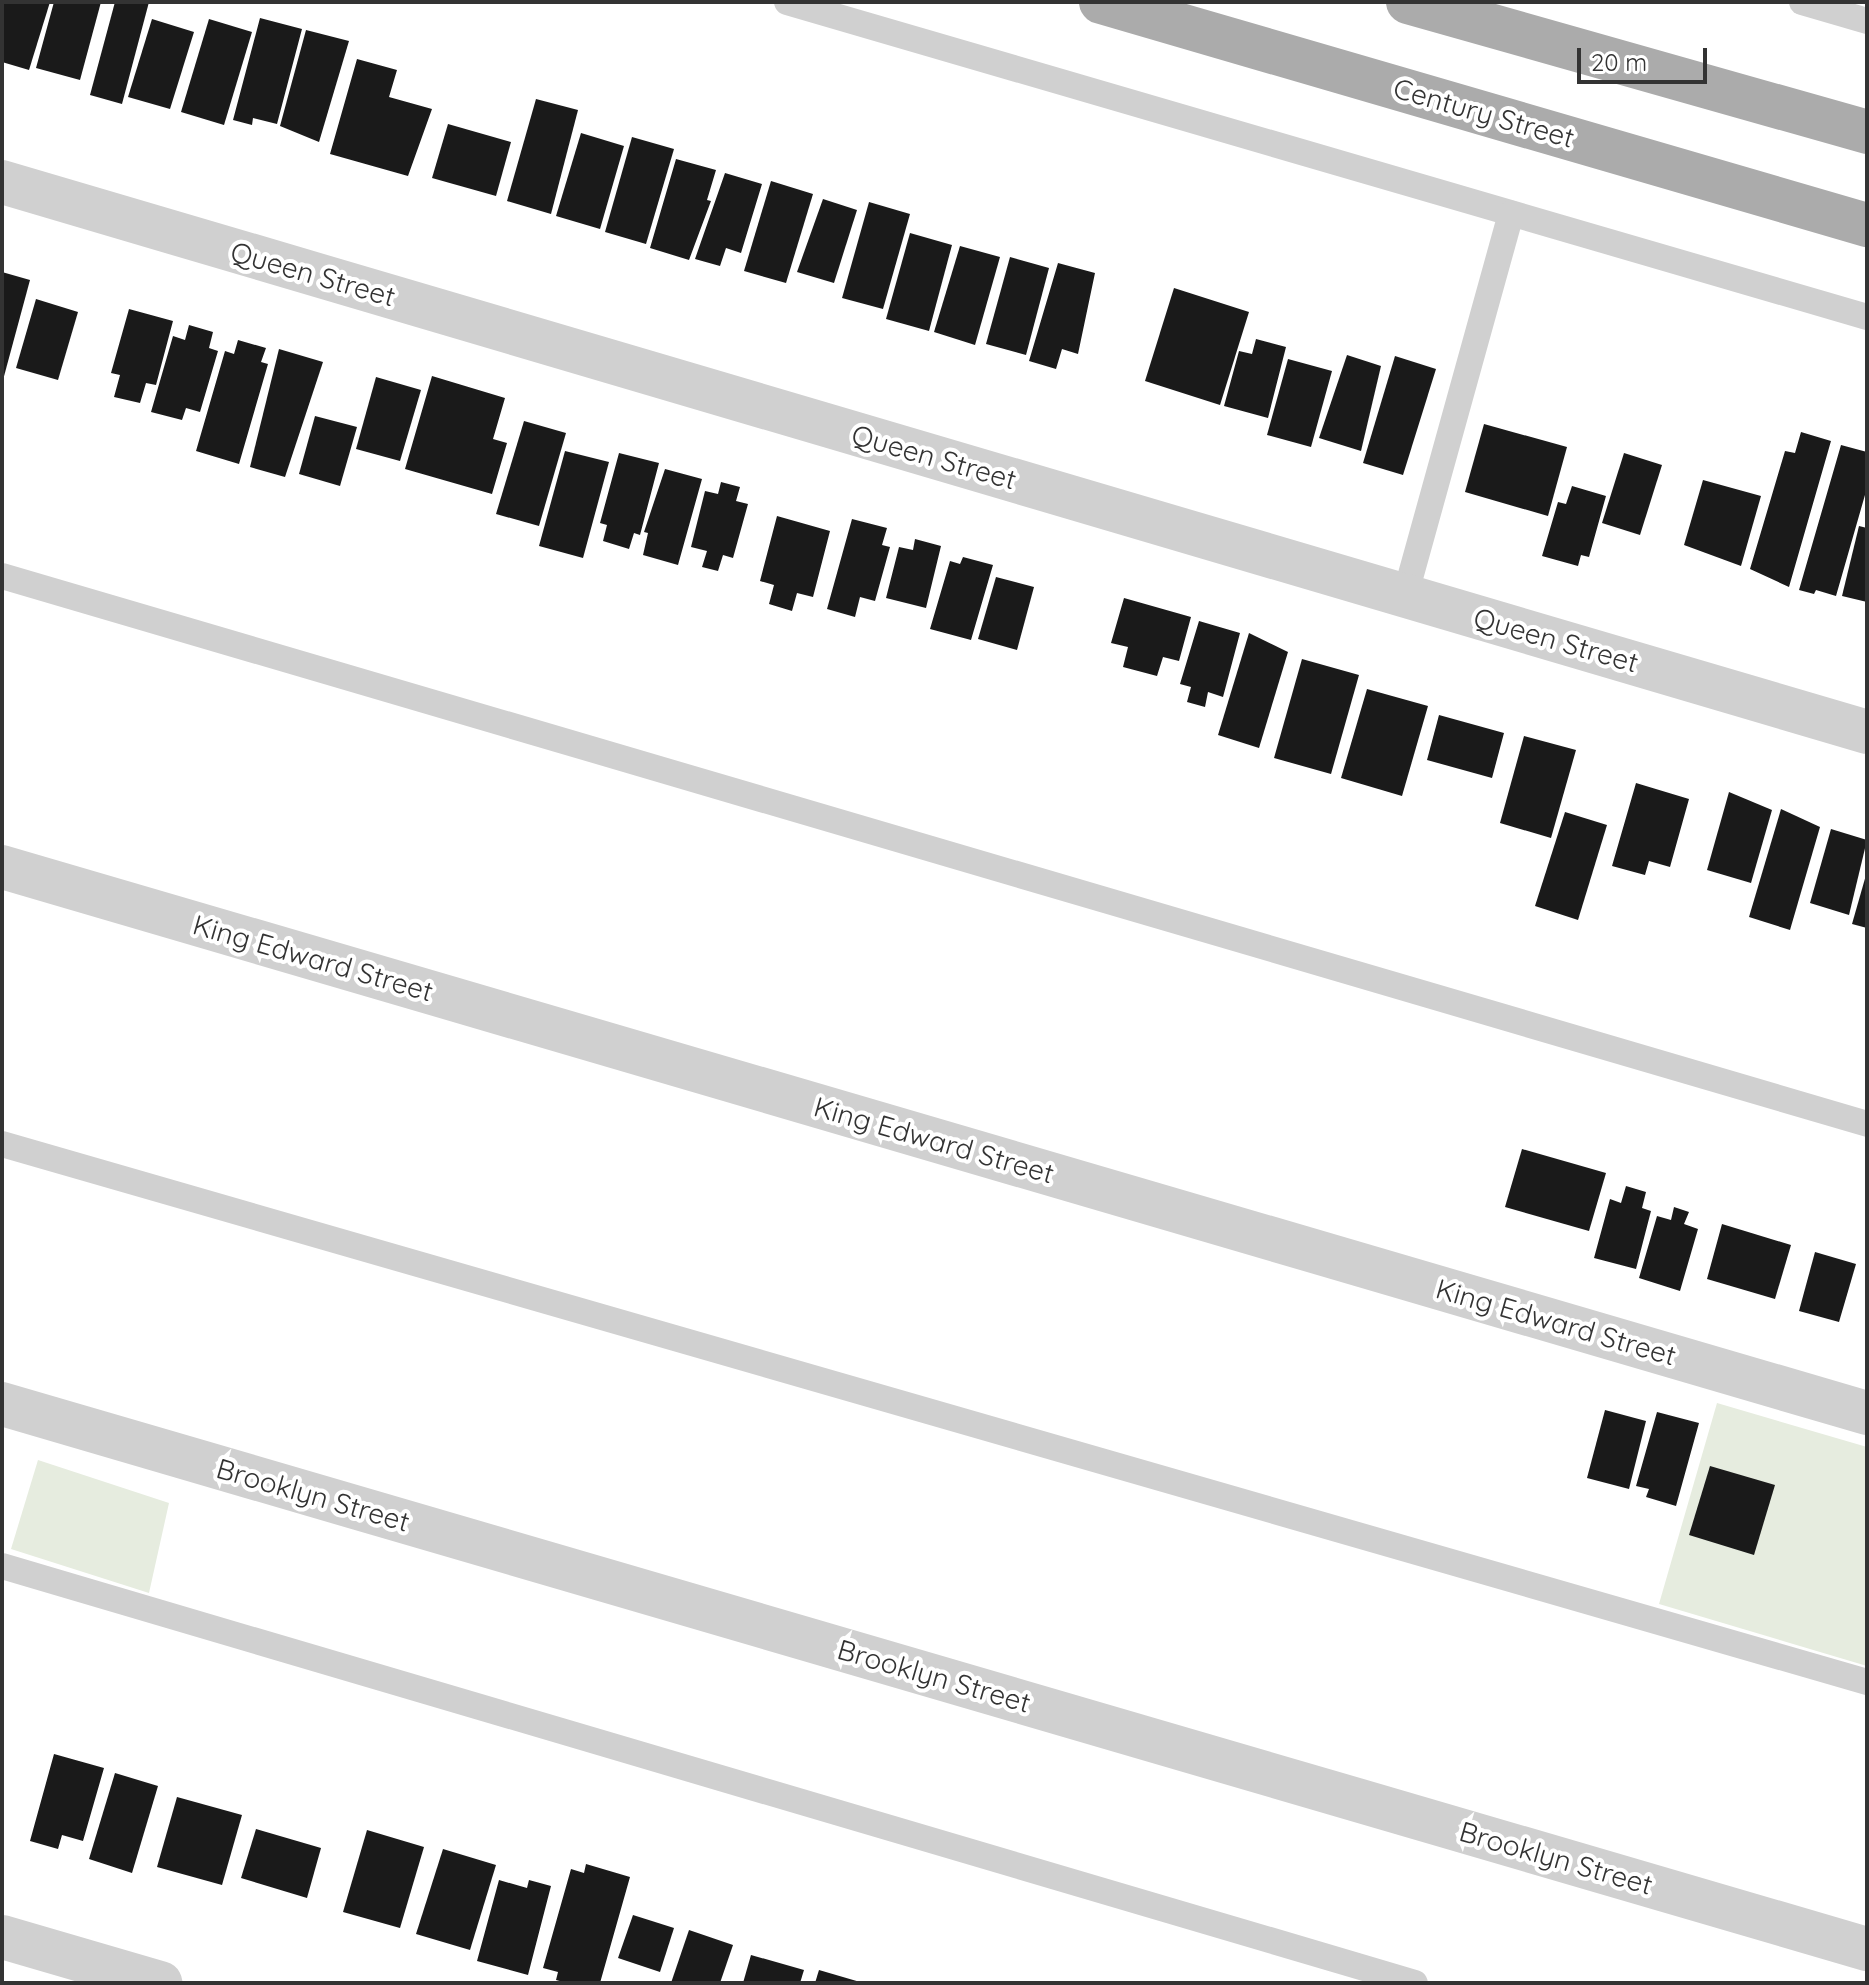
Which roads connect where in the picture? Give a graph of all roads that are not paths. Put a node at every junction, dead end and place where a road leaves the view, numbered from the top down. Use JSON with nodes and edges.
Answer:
{"nodes":[{"id":1,"x":787,"y":2,"type":"edge"},
{"id":2,"x":1101,"y":2,"type":"edge"},
{"id":3,"x":1408,"y":2,"type":"edge"},
{"id":4,"x":1802,"y":2,"type":"edge"},
{"id":5,"x":1867,"y":21,"type":"edge"},
{"id":6,"x":1867,"y":132,"type":"edge"},
{"id":7,"x":2,"y":182,"type":"edge"},
{"id":8,"x":1511,"y":213,"type":"junction"},
{"id":9,"x":1867,"y":225,"type":"edge"},
{"id":10,"x":1867,"y":317,"type":"edge"},
{"id":11,"x":2,"y":576,"type":"edge"},
{"id":12,"x":1405,"y":596,"type":"junction"},
{"id":13,"x":1867,"y":732,"type":"edge"},
{"id":14,"x":2,"y":867,"type":"edge"},
{"id":15,"x":1867,"y":1124,"type":"edge"},
{"id":16,"x":2,"y":1144,"type":"edge"},
{"id":17,"x":2,"y":1404,"type":"edge"},
{"id":18,"x":1867,"y":1413,"type":"edge"},
{"id":19,"x":2,"y":1566,"type":"edge"},
{"id":20,"x":1867,"y":1682,"type":"edge"},
{"id":21,"x":2,"y":1937,"type":"edge"},
{"id":22,"x":1867,"y":1949,"type":"edge"},
{"id":23,"x":160,"y":1983,"type":"edge"},
{"id":24,"x":1415,"y":1983,"type":"edge"}],
"edges":[{"from":1,"to":8,"type":"lane"},
{"from":2,"to":9,"type":"main road","name":"Century Street"},
{"from":3,"to":6,"type":"main road"},
{"from":4,"to":5,"type":"lane"},
{"from":7,"to":12,"type":"street","name":"Queen Street"},
{"from":8,"to":10,"type":"lane"},
{"from":8,"to":12,"type":"lane"},
{"from":11,"to":15,"type":"lane"},
{"from":12,"to":13,"type":"street","name":"Queen Street"},
{"from":14,"to":18,"type":"street","name":"King Edward Street"},
{"from":16,"to":20,"type":"lane"},
{"from":17,"to":22,"type":"street","name":"Brooklyn Street"},
{"from":19,"to":24,"type":"lane"},
{"from":21,"to":23,"type":"street"}]}
